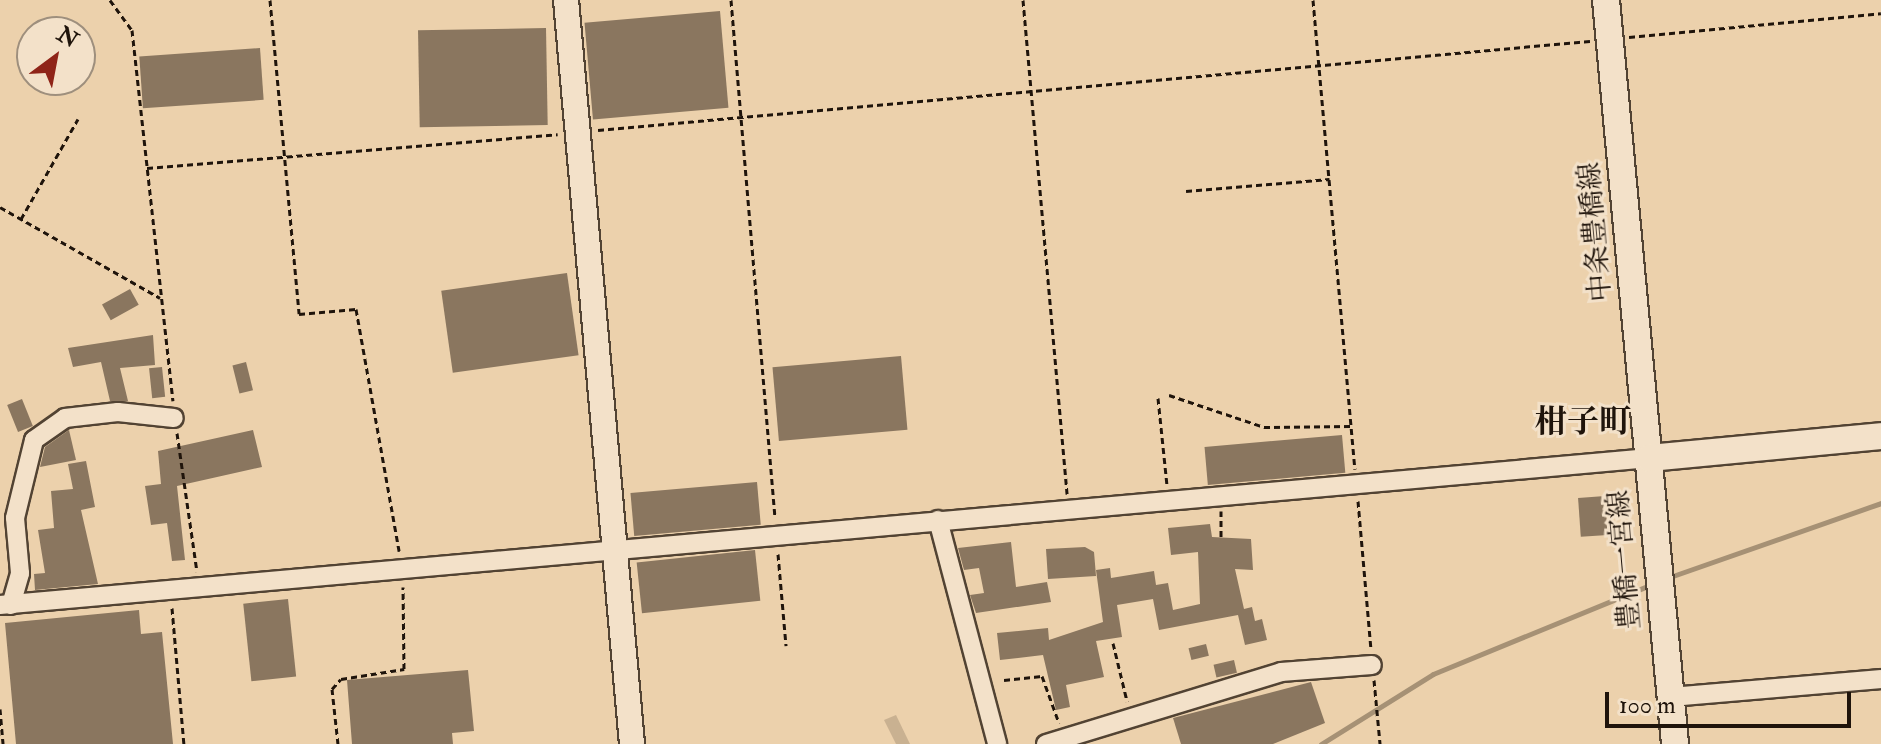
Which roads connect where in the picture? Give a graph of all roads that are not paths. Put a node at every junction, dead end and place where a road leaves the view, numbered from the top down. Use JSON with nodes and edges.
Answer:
{"nodes":[{"id":1,"x":566,"y":0,"type":"edge"},
{"id":2,"x":1606,"y":0,"type":"edge"},
{"id":3,"x":174,"y":418,"type":"road end"},
{"id":4,"x":1881,"y":436,"type":"edge"},
{"id":5,"x":1649,"y":458,"type":"junction"},
{"id":6,"x":938,"y":520,"type":"junction"},
{"id":7,"x":617,"y":549,"type":"junction"},
{"id":8,"x":6,"y":605,"type":"edge"},
{"id":9,"x":1372,"y":665,"type":"road end"},
{"id":10,"x":1881,"y":679,"type":"edge"},
{"id":11,"x":1671,"y":697,"type":"junction"},
{"id":12,"x":632,"y":744,"type":"edge"},
{"id":13,"x":997,"y":744,"type":"edge"},
{"id":14,"x":1046,"y":744,"type":"edge"},
{"id":15,"x":1675,"y":744,"type":"edge"}],
"edges":[{"from":1,"to":7,"type":"street"},
{"from":2,"to":5,"type":"main road","name":"中条豊橋線"},
{"from":3,"to":8,"type":"street"},
{"from":4,"to":5,"type":"main road","name":"豊橋一宮線"},
{"from":5,"to":6,"type":"street"},
{"from":5,"to":11,"type":"main road","name":"豊橋一宮線"},
{"from":6,"to":7,"type":"street"},
{"from":6,"to":13,"type":"street"},
{"from":7,"to":8,"type":"street"},
{"from":7,"to":12,"type":"street"},
{"from":9,"to":14,"type":"street"},
{"from":10,"to":11,"type":"street"},
{"from":11,"to":15,"type":"main road","name":"豊橋一宮線"}]}
